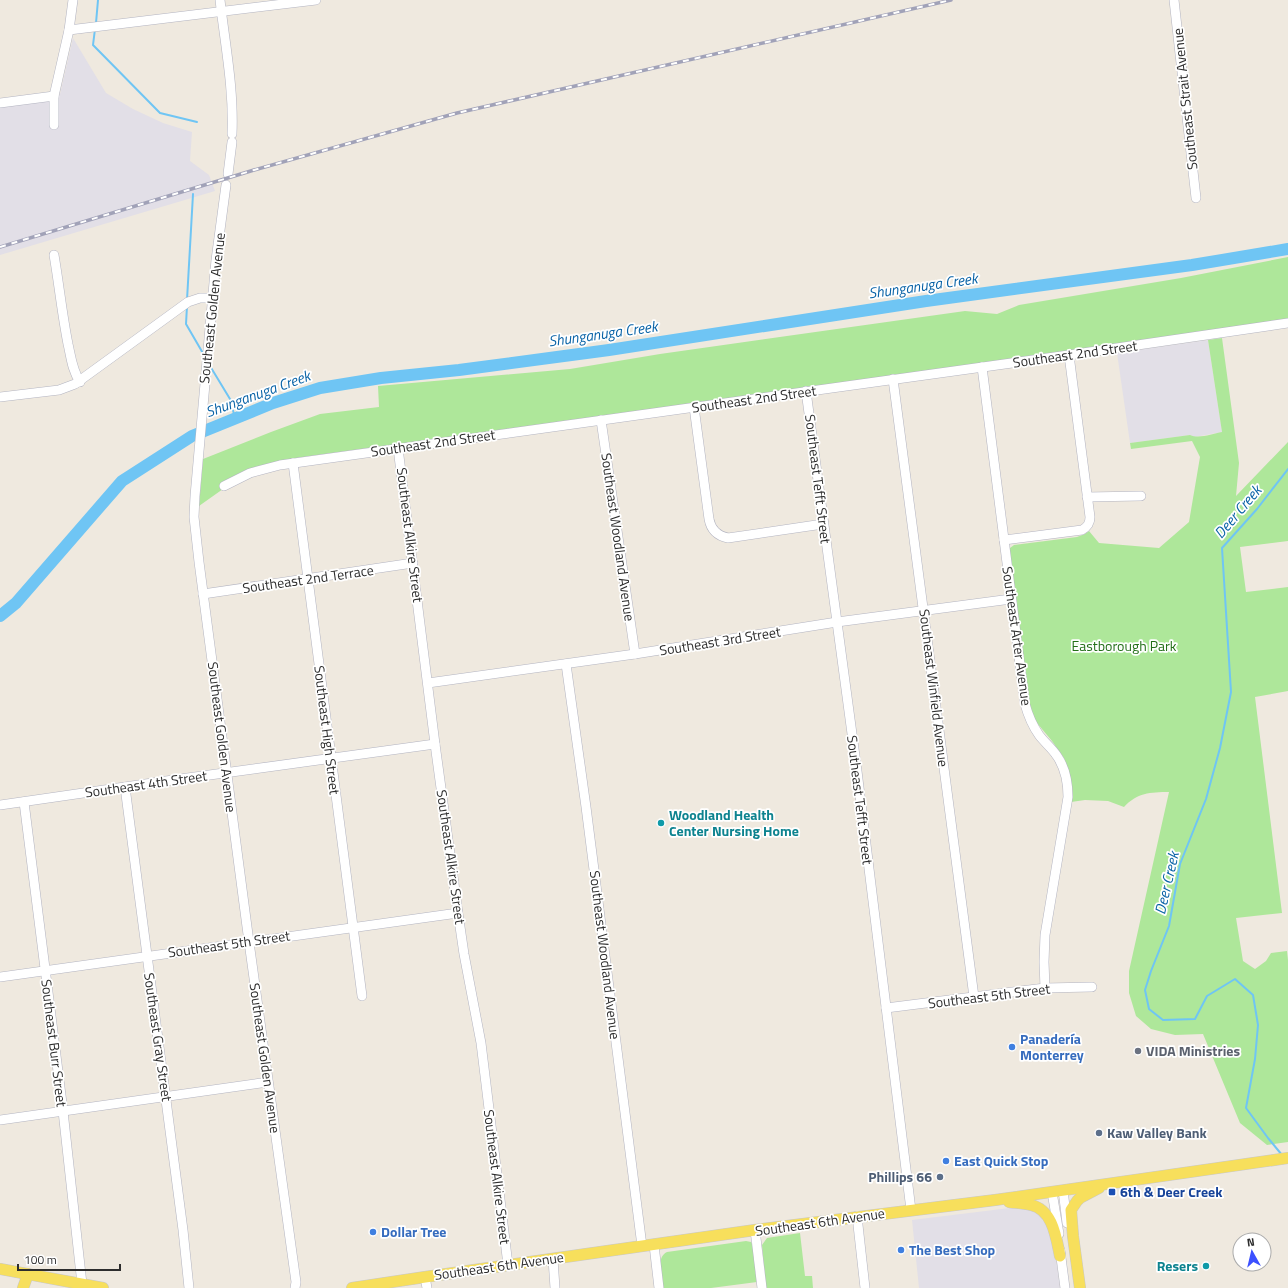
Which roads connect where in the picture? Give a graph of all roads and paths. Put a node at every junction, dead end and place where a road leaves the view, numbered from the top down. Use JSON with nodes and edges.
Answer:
{"nodes":[{"id":1,"x":73,"y":0,"type":"edge"},
{"id":2,"x":220,"y":0,"type":"edge"},
{"id":3,"x":316,"y":0,"type":"edge"},
{"id":4,"x":1174,"y":0,"type":"edge"},
{"id":5,"x":221,"y":12,"type":"junction"},
{"id":6,"x":69,"y":30,"type":"junction"},
{"id":7,"x":54,"y":96,"type":"junction"},
{"id":8,"x":0,"y":103,"type":"edge"},
{"id":9,"x":54,"y":125,"type":"dead end"},
{"id":10,"x":228,"y":174,"type":"dead end"},
{"id":11,"x":226,"y":185,"type":"dead end"},
{"id":12,"x":1196,"y":198,"type":"dead end"},
{"id":13,"x":54,"y":255,"type":"dead end"},
{"id":14,"x":212,"y":298,"type":"junction"},
{"id":15,"x":1288,"y":323,"type":"edge"},
{"id":16,"x":1069,"y":355,"type":"junction"},
{"id":17,"x":982,"y":367,"type":"junction"},
{"id":18,"x":893,"y":379,"type":"junction"},
{"id":19,"x":80,"y":382,"type":"junction"},
{"id":20,"x":806,"y":391,"type":"junction"},
{"id":21,"x":0,"y":397,"type":"edge"},
{"id":22,"x":694,"y":407,"type":"junction"},
{"id":23,"x":601,"y":420,"type":"junction"},
{"id":24,"x":398,"y":448,"type":"junction"},
{"id":25,"x":293,"y":463,"type":"junction"},
{"id":26,"x":224,"y":486,"type":"dead end"},
{"id":27,"x":1141,"y":496,"type":"dead end"},
{"id":28,"x":1087,"y":497,"type":"junction"},
{"id":29,"x":823,"y":524,"type":"junction"},
{"id":30,"x":1004,"y":540,"type":"junction"},
{"id":31,"x":413,"y":563,"type":"junction"},
{"id":32,"x":308,"y":579,"type":"junction"},
{"id":33,"x":203,"y":594,"type":"junction"},
{"id":34,"x":1011,"y":599,"type":"junction"},
{"id":35,"x":924,"y":611,"type":"junction"},
{"id":36,"x":836,"y":622,"type":"junction"},
{"id":37,"x":635,"y":654,"type":"junction"},
{"id":38,"x":566,"y":664,"type":"junction"},
{"id":39,"x":428,"y":683,"type":"junction"},
{"id":40,"x":435,"y":744,"type":"junction"},
{"id":41,"x":331,"y":758,"type":"junction"},
{"id":42,"x":227,"y":772,"type":"junction"},
{"id":43,"x":125,"y":787,"type":"junction"},
{"id":44,"x":24,"y":802,"type":"junction"},
{"id":45,"x":0,"y":805,"type":"edge"},
{"id":46,"x":458,"y":912,"type":"junction"},
{"id":47,"x":353,"y":927,"type":"junction"},
{"id":48,"x":249,"y":942,"type":"junction"},
{"id":49,"x":147,"y":956,"type":"junction"},
{"id":50,"x":45,"y":970,"type":"junction"},
{"id":51,"x":0,"y":976,"type":"edge"},
{"id":52,"x":1092,"y":987,"type":"dead end"},
{"id":53,"x":1046,"y":988,"type":"junction"},
{"id":54,"x":362,"y":996,"type":"dead end"},
{"id":55,"x":974,"y":997,"type":"junction"},
{"id":56,"x":886,"y":1008,"type":"junction"},
{"id":57,"x":268,"y":1082,"type":"junction"},
{"id":58,"x":166,"y":1097,"type":"junction"},
{"id":59,"x":63,"y":1110,"type":"junction"},
{"id":60,"x":0,"y":1120,"type":"edge"},
{"id":61,"x":1288,"y":1158,"type":"edge"},
{"id":62,"x":1107,"y":1184,"type":"junction"},
{"id":63,"x":1057,"y":1191,"type":"junction"},
{"id":64,"x":995,"y":1200,"type":"junction"},
{"id":65,"x":911,"y":1210,"type":"junction"},
{"id":66,"x":857,"y":1216,"type":"junction"},
{"id":67,"x":755,"y":1230,"type":"junction"},
{"id":68,"x":654,"y":1245,"type":"junction"},
{"id":69,"x":642,"y":1246,"type":"junction"},
{"id":70,"x":1060,"y":1256,"type":"junction"},
{"id":71,"x":553,"y":1259,"type":"junction"},
{"id":72,"x":508,"y":1265,"type":"junction"},
{"id":73,"x":0,"y":1269,"type":"edge"},
{"id":74,"x":28,"y":1274,"type":"junction"},
{"id":75,"x":425,"y":1276,"type":"junction"},
{"id":76,"x":82,"y":1284,"type":"junction"},
{"id":77,"x":23,"y":1288,"type":"edge"},
{"id":78,"x":103,"y":1288,"type":"edge"},
{"id":79,"x":189,"y":1288,"type":"edge"},
{"id":80,"x":296,"y":1288,"type":"edge"},
{"id":81,"x":352,"y":1288,"type":"edge"},
{"id":82,"x":427,"y":1288,"type":"edge"},
{"id":83,"x":555,"y":1288,"type":"edge"},
{"id":84,"x":659,"y":1288,"type":"edge"},
{"id":85,"x":762,"y":1288,"type":"edge"},
{"id":86,"x":865,"y":1288,"type":"edge"},
{"id":87,"x":1065,"y":1288,"type":"edge"},
{"id":88,"x":1077,"y":1288,"type":"edge"},
{"id":89,"x":1080,"y":1288,"type":"edge"}],
"edges":[{"from":1,"to":6,"type":"street"},
{"from":2,"to":5,"type":"street"},
{"from":3,"to":5,"type":"street"},
{"from":4,"to":12,"type":"street","name":"Southeast Strait Avenue"},
{"from":5,"to":6,"type":"street"},
{"from":5,"to":10,"type":"street"},
{"from":6,"to":7,"type":"street"},
{"from":7,"to":8,"type":"street"},
{"from":7,"to":9,"type":"street"},
{"from":11,"to":14,"type":"street","name":"Southeast Golden Avenue"},
{"from":13,"to":19,"type":"street"},
{"from":14,"to":19,"type":"street"},
{"from":14,"to":33,"type":"street","name":"Southeast Golden Avenue"},
{"from":15,"to":16,"type":"street","name":"Southeast 2nd Street"},
{"from":16,"to":17,"type":"street","name":"Southeast 2nd Street"},
{"from":16,"to":28,"type":"street"},
{"from":17,"to":18,"type":"street","name":"Southeast 2nd Street"},
{"from":17,"to":30,"type":"street","name":"Southeast Arter Avenue"},
{"from":18,"to":20,"type":"street","name":"Southeast 2nd Street"},
{"from":18,"to":35,"type":"street","name":"Southeast Winfield Avenue"},
{"from":19,"to":21,"type":"street"},
{"from":20,"to":22,"type":"street","name":"Southeast 2nd Street"},
{"from":20,"to":29,"type":"street","name":"Southeast Tefft Street"},
{"from":22,"to":23,"type":"street","name":"Southeast 2nd Street"},
{"from":22,"to":29,"type":"street"},
{"from":23,"to":24,"type":"street","name":"Southeast 2nd Street"},
{"from":23,"to":37,"type":"street","name":"Southeast Woodland Avenue"},
{"from":24,"to":25,"type":"street","name":"Southeast 2nd Street"},
{"from":24,"to":31,"type":"street","name":"Southeast Alkire Street"},
{"from":25,"to":26,"type":"street","name":"Southeast 2nd Street"},
{"from":25,"to":32,"type":"street","name":"Southeast High Street"},
{"from":27,"to":28,"type":"street"},
{"from":28,"to":30,"type":"street"},
{"from":29,"to":36,"type":"street","name":"Southeast Tefft Street"},
{"from":30,"to":34,"type":"street","name":"Southeast Arter Avenue"},
{"from":31,"to":32,"type":"street","name":"Southeast 2nd Terrace"},
{"from":31,"to":39,"type":"street","name":"Southeast Alkire Street"},
{"from":32,"to":33,"type":"street","name":"Southeast 2nd Terrace"},
{"from":32,"to":41,"type":"street","name":"Southeast High Street"},
{"from":33,"to":42,"type":"street","name":"Southeast Golden Avenue"},
{"from":34,"to":35,"type":"street","name":"Southeast 3rd Street"},
{"from":34,"to":53,"type":"street","name":"Southeast Arter Avenue"},
{"from":35,"to":36,"type":"street","name":"Southeast 3rd Street"},
{"from":35,"to":55,"type":"street","name":"Southeast Winfield Avenue"},
{"from":36,"to":37,"type":"street","name":"Southeast 3rd Street"},
{"from":36,"to":56,"type":"street","name":"Southeast Tefft Street"},
{"from":37,"to":38,"type":"street","name":"Southeast 3rd Street"},
{"from":38,"to":39,"type":"street","name":"Southeast 3rd Street"},
{"from":38,"to":69,"type":"street","name":"Southeast Woodland Avenue"},
{"from":39,"to":40,"type":"street","name":"Southeast Alkire Street"},
{"from":40,"to":41,"type":"street","name":"Southeast 4th Street"},
{"from":40,"to":46,"type":"street","name":"Southeast Alkire Street"},
{"from":41,"to":42,"type":"street","name":"Southeast 4th Street"},
{"from":41,"to":47,"type":"street","name":"Southeast High Street"},
{"from":42,"to":43,"type":"street","name":"Southeast 4th Street"},
{"from":42,"to":48,"type":"street","name":"Southeast Golden Avenue"},
{"from":43,"to":44,"type":"street","name":"Southeast 4th Street"},
{"from":43,"to":49,"type":"street","name":"Southeast Gray Street"},
{"from":44,"to":45,"type":"street","name":"Southeast 4th Street"},
{"from":44,"to":50,"type":"street","name":"Southeast Burr Street"},
{"from":46,"to":47,"type":"street","name":"Southeast 5th Street"},
{"from":46,"to":72,"type":"street","name":"Southeast Alkire Street"},
{"from":47,"to":48,"type":"street","name":"Southeast 5th Street"},
{"from":47,"to":54,"type":"street","name":"Southeast High Street"},
{"from":48,"to":49,"type":"street","name":"Southeast 5th Street"},
{"from":48,"to":57,"type":"street","name":"Southeast Golden Avenue"},
{"from":49,"to":50,"type":"street","name":"Southeast 5th Street"},
{"from":49,"to":58,"type":"street","name":"Southeast Gray Street"},
{"from":50,"to":51,"type":"street","name":"Southeast 5th Street"},
{"from":50,"to":59,"type":"street","name":"Southeast Burr Street"},
{"from":52,"to":53,"type":"street","name":"Southeast 5th Street"},
{"from":53,"to":55,"type":"street","name":"Southeast 5th Street"},
{"from":55,"to":56,"type":"street","name":"Southeast 5th Street"},
{"from":56,"to":65,"type":"street","name":"Southeast Tefft Street"},
{"from":57,"to":58,"type":"street"},
{"from":57,"to":80,"type":"street","name":"Southeast Golden Avenue"},
{"from":58,"to":59,"type":"street"},
{"from":58,"to":79,"type":"street","name":"Southeast Gray Street"},
{"from":59,"to":60,"type":"street"},
{"from":59,"to":76,"type":"street","name":"Southeast Burr Street"},
{"from":61,"to":62,"type":"main road","name":"Southeast 6th Avenue"},
{"from":62,"to":63,"type":"main road","name":"Southeast 6th Avenue"},
{"from":62,"to":89,"type":"main road"},
{"from":63,"to":64,"type":"main road","name":"Southeast 6th Avenue"},
{"from":63,"to":70,"type":"street"},
{"from":63,"to":88,"type":"street"},
{"from":64,"to":65,"type":"main road","name":"Southeast 6th Avenue"},
{"from":64,"to":70,"type":"main road"},
{"from":65,"to":66,"type":"main road","name":"Southeast 6th Avenue"},
{"from":66,"to":67,"type":"main road","name":"Southeast 6th Avenue"},
{"from":66,"to":86,"type":"street"},
{"from":67,"to":68,"type":"main road","name":"Southeast 6th Avenue"},
{"from":67,"to":85,"type":"street"},
{"from":68,"to":69,"type":"main road","name":"Southeast 6th Avenue"},
{"from":68,"to":84,"type":"street"},
{"from":69,"to":71,"type":"main road","name":"Southeast 6th Avenue"},
{"from":70,"to":87,"type":"street"},
{"from":71,"to":72,"type":"main road","name":"Southeast 6th Avenue"},
{"from":71,"to":83,"type":"street"},
{"from":72,"to":75,"type":"main road","name":"Southeast 6th Avenue"},
{"from":73,"to":74,"type":"main road"},
{"from":74,"to":76,"type":"main road"},
{"from":74,"to":77,"type":"main road"},
{"from":75,"to":81,"type":"main road","name":"Southeast 6th Avenue"},
{"from":75,"to":82,"type":"street"},
{"from":76,"to":78,"type":"main road"}]}
